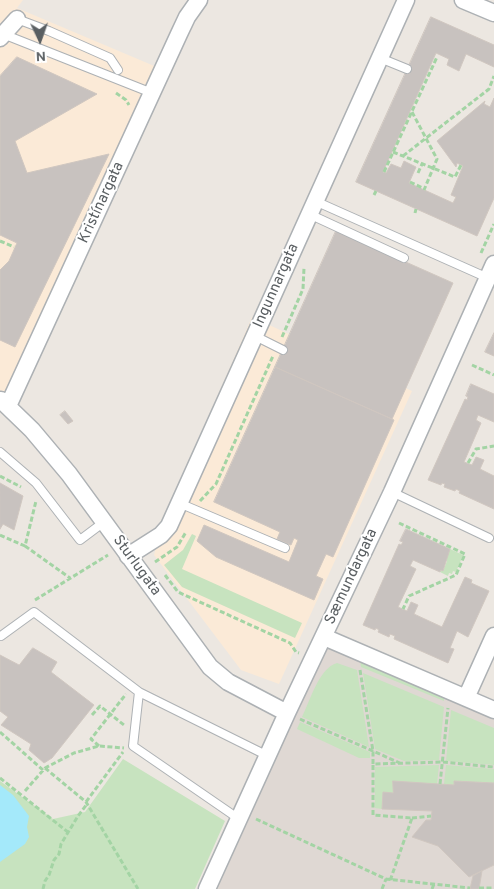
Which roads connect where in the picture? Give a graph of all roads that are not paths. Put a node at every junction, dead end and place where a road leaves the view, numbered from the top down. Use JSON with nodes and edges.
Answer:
{"nodes":[{"id":1,"x":199,"y":0,"type":"edge"},
{"id":2,"x":406,"y":0,"type":"edge"},
{"id":3,"x":463,"y":0,"type":"edge"},
{"id":4,"x":494,"y":13,"type":"edge"},
{"id":5,"x":17,"y":19,"type":"joint"},
{"id":6,"x":2,"y":36,"type":"edge"},
{"id":7,"x":380,"y":58,"type":"junction"},
{"id":8,"x":407,"y":68,"type":"dead end"},
{"id":9,"x":118,"y":70,"type":"dead end"},
{"id":10,"x":152,"y":93,"type":"junction"},
{"id":11,"x":312,"y":208,"type":"junction"},
{"id":12,"x":404,"y":258,"type":"dead end"},
{"id":13,"x":491,"y":271,"type":"edge"},
{"id":14,"x":254,"y":336,"type":"junction"},
{"id":15,"x":280,"y":349,"type":"road end"},
{"id":16,"x":4,"y":403,"type":"edge"},
{"id":17,"x":0,"y":452,"type":"edge"},
{"id":18,"x":392,"y":492,"type":"junction"},
{"id":19,"x":180,"y":503,"type":"junction"},
{"id":20,"x":104,"y":522,"type":"junction"},
{"id":21,"x":489,"y":538,"type":"dead end"},
{"id":22,"x":285,"y":548,"type":"dead end"},
{"id":23,"x":125,"y":551,"type":"junction"},
{"id":24,"x":1,"y":636,"type":"dead end"},
{"id":25,"x":494,"y":636,"type":"edge"},
{"id":26,"x":324,"y":637,"type":"junction"},
{"id":27,"x":139,"y":692,"type":"junction"},
{"id":28,"x":466,"y":698,"type":"junction"},
{"id":29,"x":494,"y":710,"type":"edge"},
{"id":30,"x":291,"y":715,"type":"junction"},
{"id":31,"x":268,"y":756,"type":"junction"},
{"id":32,"x":245,"y":818,"type":"junction"},
{"id":33,"x":207,"y":889,"type":"edge"}],
"edges":[{"from":1,"to":10,"type":"street","name":"Kristínargata"},
{"from":2,"to":7,"type":"street","name":"Ingunnargata"},
{"from":3,"to":4,"type":"street"},
{"from":5,"to":6,"type":"street"},
{"from":5,"to":9,"type":"lane"},
{"from":6,"to":10,"type":"lane"},
{"from":7,"to":8,"type":"lane"},
{"from":7,"to":11,"type":"street","name":"Ingunnargata"},
{"from":10,"to":16,"type":"street","name":"Kristínargata"},
{"from":11,"to":12,"type":"lane"},
{"from":11,"to":13,"type":"lane"},
{"from":11,"to":14,"type":"street","name":"Ingunnargata"},
{"from":13,"to":18,"type":"street","name":"Sæmundargata"},
{"from":14,"to":15,"type":"lane"},
{"from":14,"to":19,"type":"street","name":"Ingunnargata"},
{"from":16,"to":20,"type":"street","name":"Sturlugata"},
{"from":17,"to":20,"type":"lane"},
{"from":18,"to":21,"type":"lane"},
{"from":18,"to":26,"type":"street","name":"Sæmundargata"},
{"from":19,"to":22,"type":"lane"},
{"from":19,"to":23,"type":"street","name":"Ingunnargata"},
{"from":20,"to":23,"type":"street","name":"Sturlugata"},
{"from":23,"to":30,"type":"street","name":"Sturlugata"},
{"from":24,"to":27,"type":"lane"},
{"from":25,"to":28,"type":"street"},
{"from":26,"to":28,"type":"street"},
{"from":26,"to":30,"type":"street","name":"Sæmundargata"},
{"from":27,"to":31,"type":"lane"},
{"from":27,"to":32,"type":"lane"},
{"from":28,"to":29,"type":"street"},
{"from":30,"to":31,"type":"street","name":"Sæmundargata"},
{"from":31,"to":32,"type":"street","name":"Sæmundargata"},
{"from":32,"to":33,"type":"street","name":"Sæmundargata"}]}
